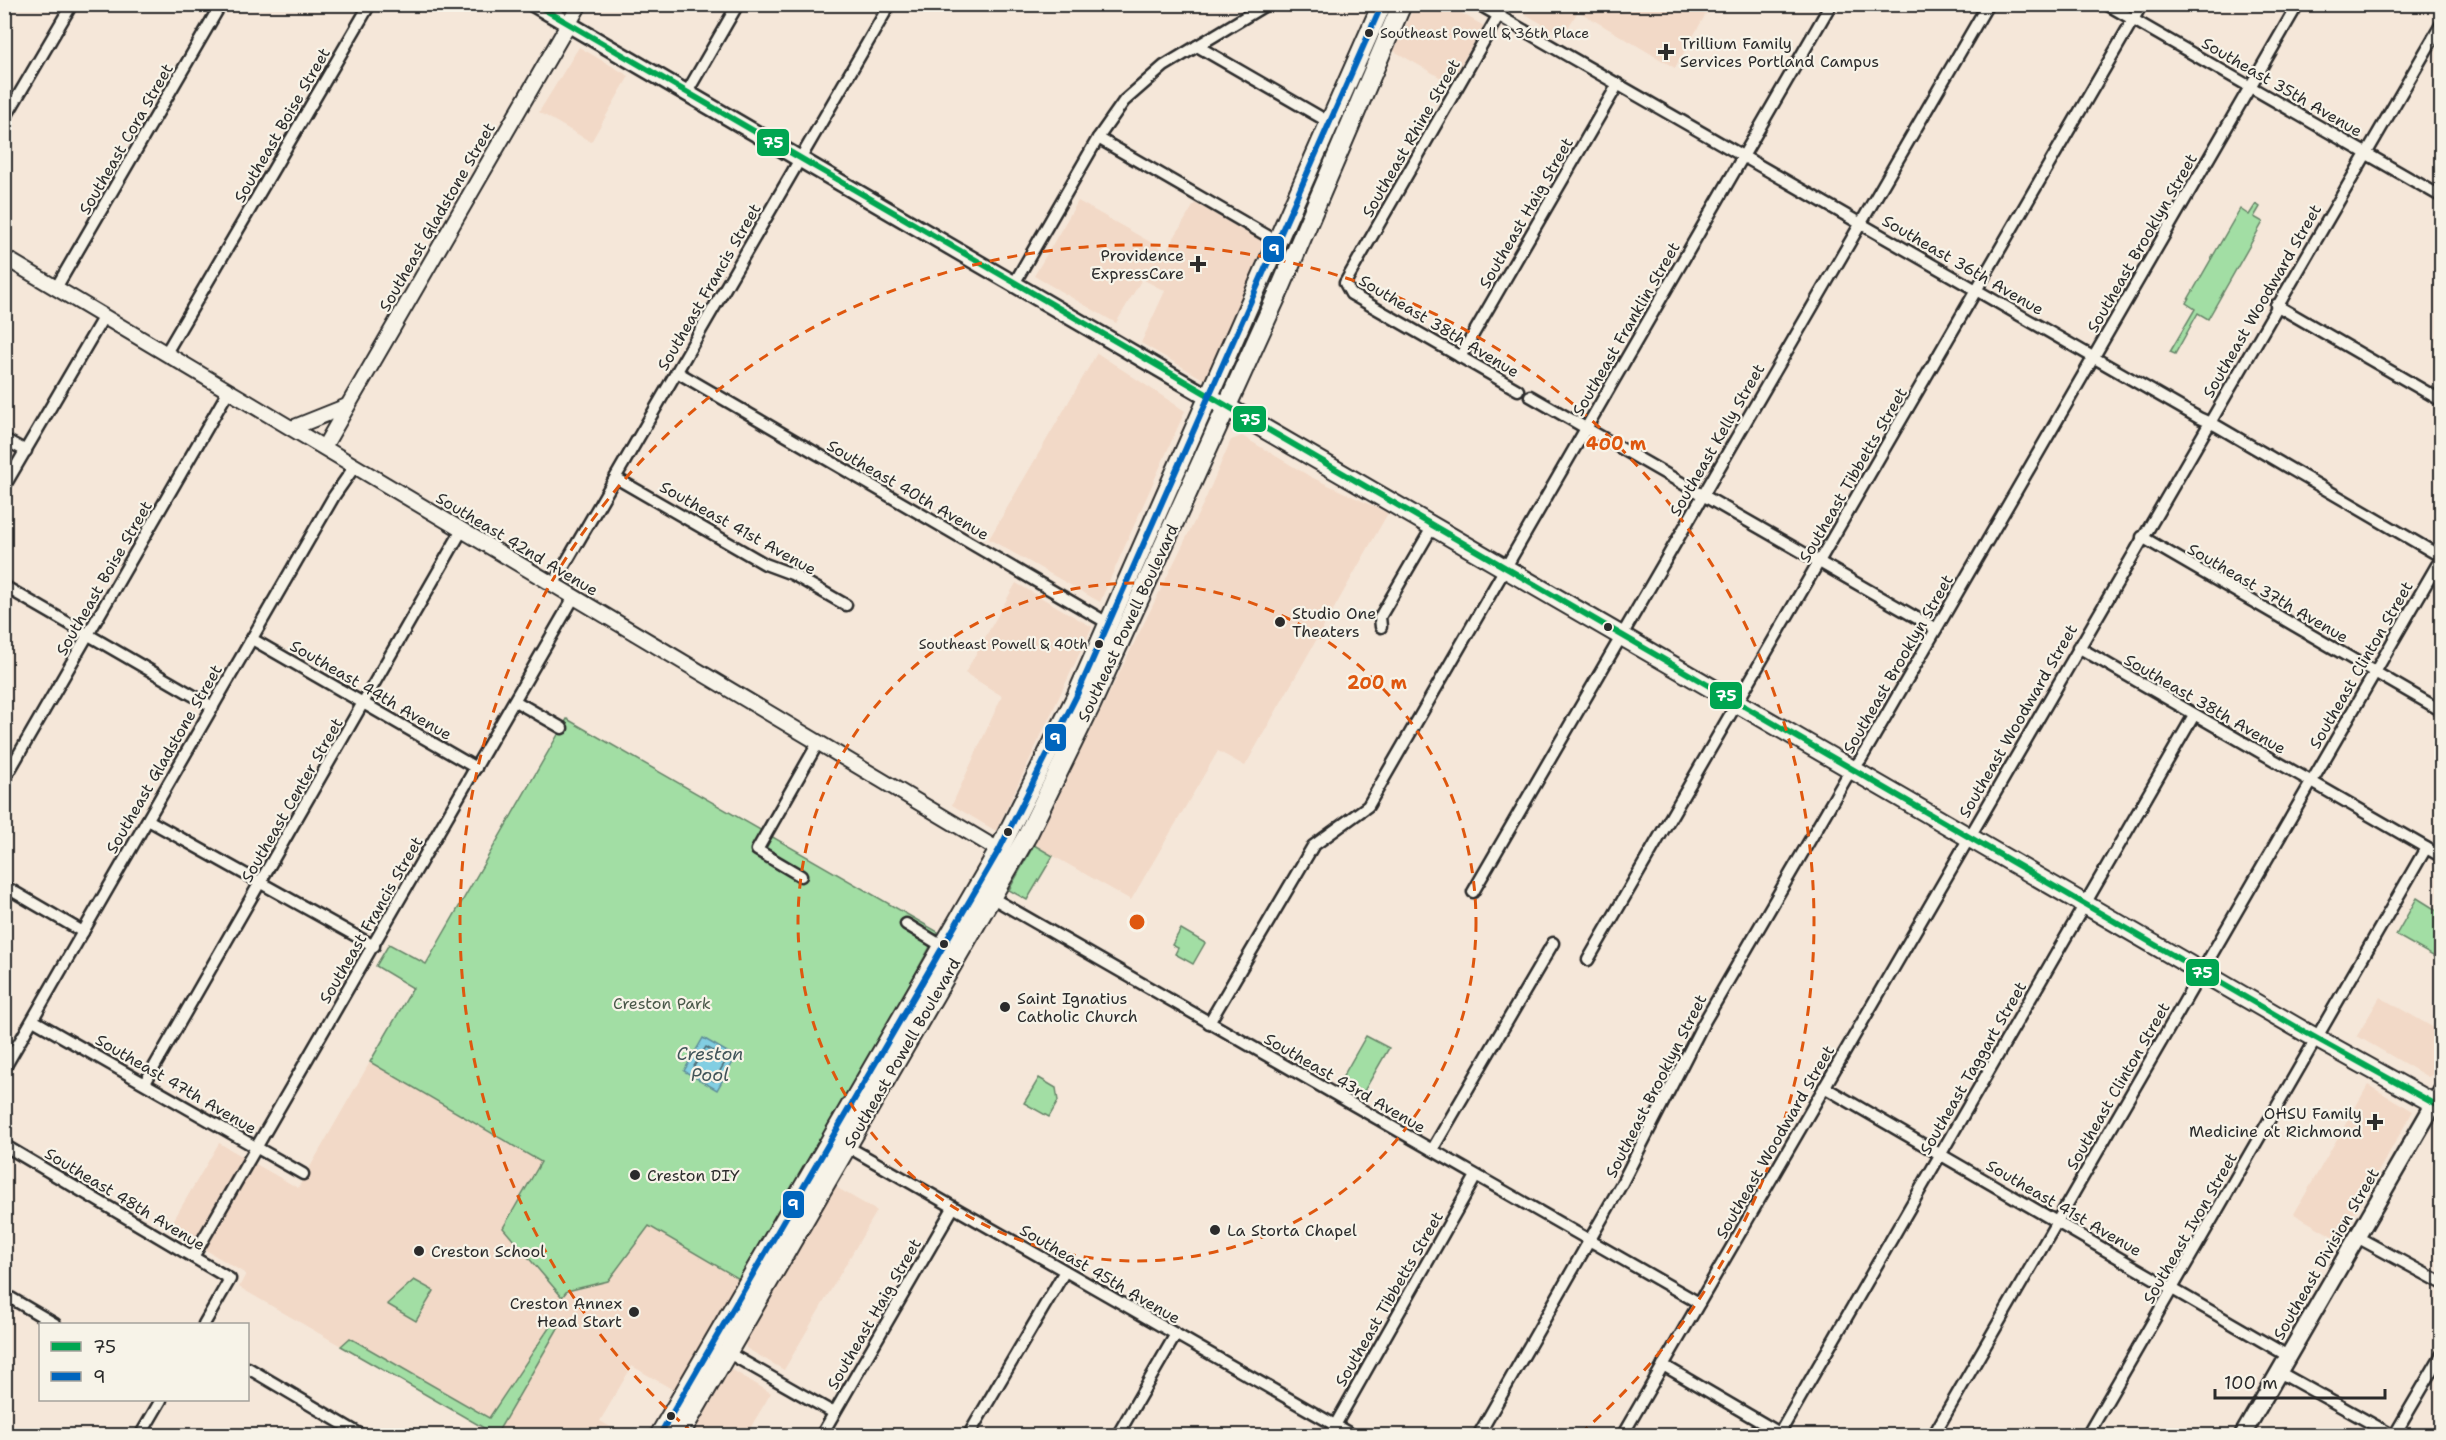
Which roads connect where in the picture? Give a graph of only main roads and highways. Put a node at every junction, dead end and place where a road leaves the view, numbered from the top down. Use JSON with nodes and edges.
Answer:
{"nodes":[{"id":1,"x":534,"y":4,"type":"edge"},
{"id":2,"x":1384,"y":4,"type":"edge"},
{"id":3,"x":1402,"y":4,"type":"edge"},
{"id":4,"x":1394,"y":22,"type":"junction"},
{"id":5,"x":1338,"y":127,"type":"junction"},
{"id":6,"x":1208,"y":397,"type":"junction"},
{"id":7,"x":1226,"y":407,"type":"junction"},
{"id":8,"x":1006,"y":855,"type":"junction"},
{"id":9,"x":2439,"y":1100,"type":"edge"},
{"id":10,"x":720,"y":1349,"type":"junction"},
{"id":11,"x":659,"y":1436,"type":"edge"},
{"id":12,"x":679,"y":1436,"type":"edge"},
{"id":13,"x":2242,"y":1436,"type":"edge"}],
"edges":[{"from":1,"to":6,"type":"main road"},
{"from":2,"to":4,"type":"main road"},
{"from":2,"to":5,"type":"main road","name":"Southeast Powell Boulevard"},
{"from":3,"to":4,"type":"main road","name":"Southeast Powell Boulevard"},
{"from":4,"to":5,"type":"main road","name":"Southeast Powell Boulevard"},
{"from":5,"to":6,"type":"main road","name":"Southeast Powell Boulevard"},
{"from":5,"to":7,"type":"main road","name":"Southeast Powell Boulevard"},
{"from":6,"to":7,"type":"main road"},
{"from":6,"to":8,"type":"main road","name":"Southeast Powell Boulevard"},
{"from":7,"to":8,"type":"main road","name":"Southeast Powell Boulevard"},
{"from":7,"to":9,"type":"main road"},
{"from":8,"to":10,"type":"main road","name":"Southeast Powell Boulevard"},
{"from":9,"to":13,"type":"main road","name":"Southeast Division Street"},
{"from":10,"to":11,"type":"main road","name":"Southeast Powell Boulevard"},
{"from":10,"to":12,"type":"main road","name":"Southeast Powell Boulevard"}]}
